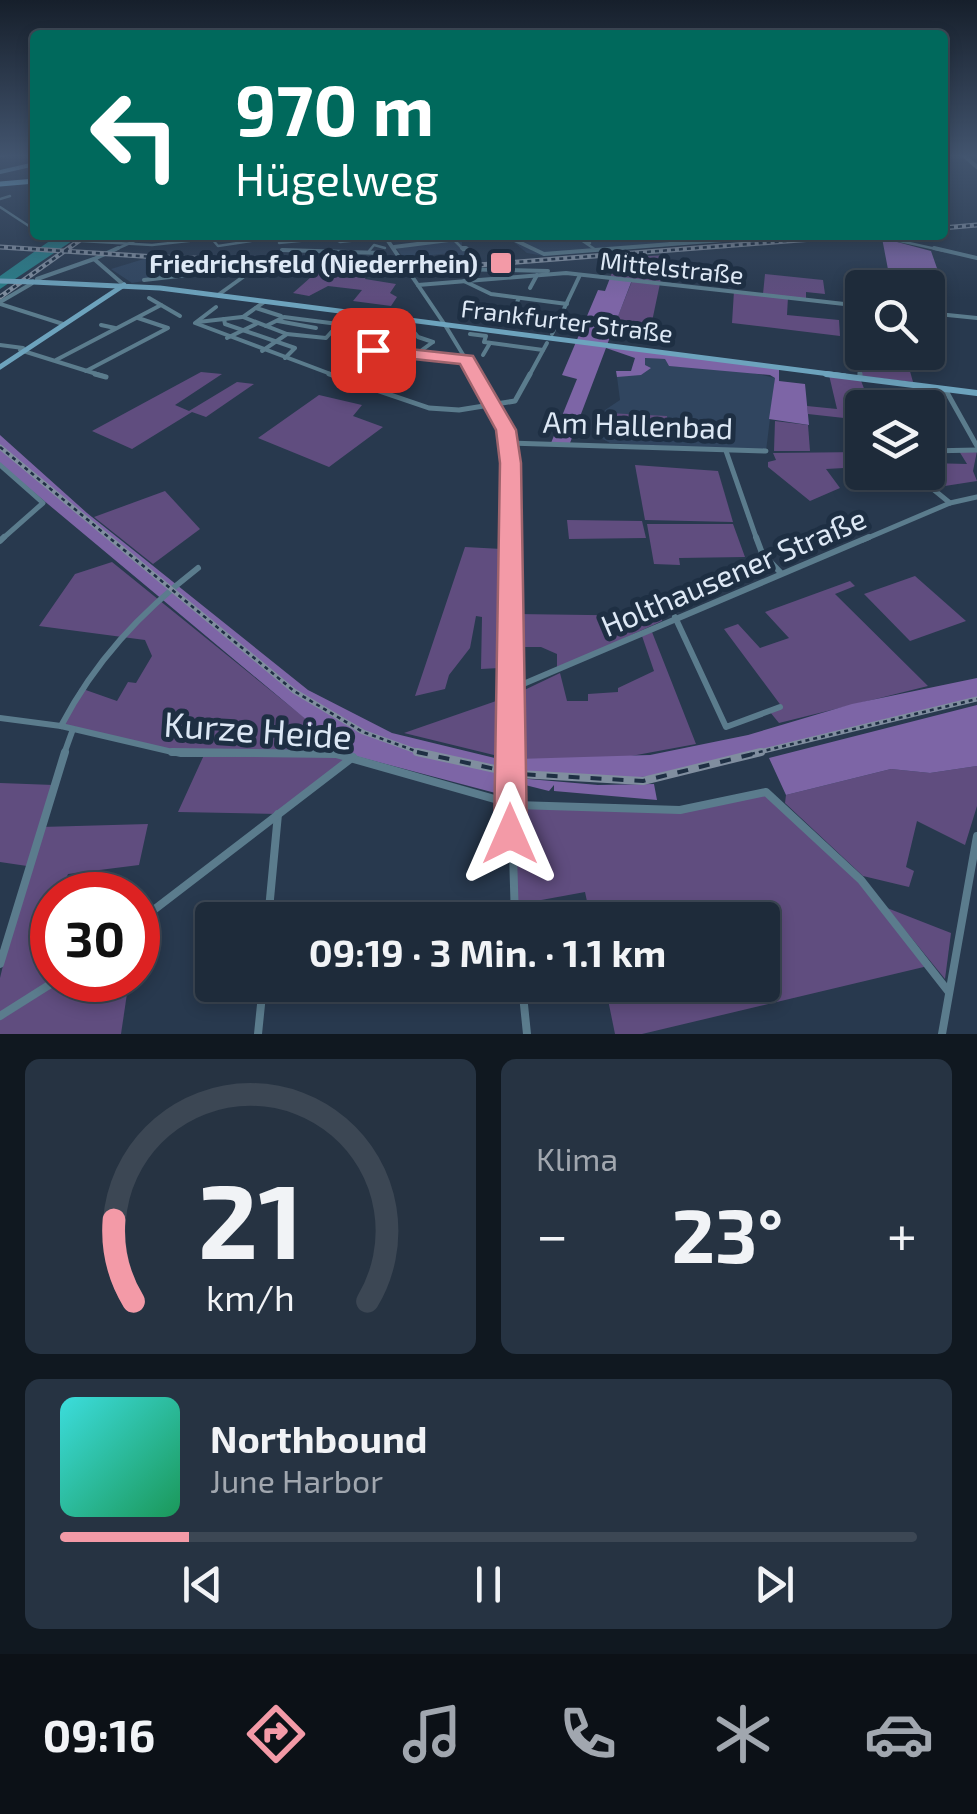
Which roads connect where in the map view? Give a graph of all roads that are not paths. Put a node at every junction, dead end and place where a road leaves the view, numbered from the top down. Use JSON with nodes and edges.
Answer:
{"nodes":[{"id":1,"x":0,"y":207,"type":"edge"},
{"id":2,"x":30,"y":227,"type":"edge"},
{"id":3,"x":136,"y":240,"type":"edge"},
{"id":4,"x":184,"y":240,"type":"edge"},
{"id":5,"x":214,"y":240,"type":"edge"},
{"id":6,"x":300,"y":240,"type":"edge"},
{"id":7,"x":336,"y":240,"type":"edge"},
{"id":8,"x":355,"y":240,"type":"edge"},
{"id":9,"x":388,"y":240,"type":"edge"},
{"id":10,"x":471,"y":240,"type":"edge"},
{"id":11,"x":513,"y":240,"type":"edge"},
{"id":12,"x":668,"y":240,"type":"edge"},
{"id":13,"x":717,"y":240,"type":"edge"},
{"id":14,"x":896,"y":240,"type":"edge"},
{"id":15,"x":81,"y":241,"type":"dead end"},
{"id":16,"x":251,"y":241,"type":"dead end"},
{"id":17,"x":340,"y":242,"type":"junction"},
{"id":18,"x":279,"y":243,"type":"dead end"},
{"id":19,"x":590,"y":243,"type":"dead end"},
{"id":20,"x":127,"y":244,"type":"junction"},
{"id":21,"x":672,"y":244,"type":"junction"},
{"id":22,"x":393,"y":247,"type":"junction"},
{"id":23,"x":282,"y":250,"type":"dead end"},
{"id":24,"x":383,"y":250,"type":"dead end"},
{"id":25,"x":596,"y":250,"type":"junction"},
{"id":26,"x":340,"y":251,"type":"junction"},
{"id":27,"x":977,"y":258,"type":"edge"},
{"id":28,"x":94,"y":259,"type":"junction"},
{"id":29,"x":458,"y":268,"type":"dead end"},
{"id":30,"x":406,"y":269,"type":"junction"},
{"id":31,"x":252,"y":271,"type":"junction"},
{"id":32,"x":566,"y":273,"type":"junction"},
{"id":33,"x":537,"y":275,"type":"junction"},
{"id":34,"x":580,"y":275,"type":"junction"},
{"id":35,"x":144,"y":280,"type":"dead end"},
{"id":36,"x":0,"y":281,"type":"edge"},
{"id":37,"x":464,"y":281,"type":"junction"},
{"id":38,"x":32,"y":282,"type":"junction"},
{"id":39,"x":123,"y":282,"type":"junction"},
{"id":40,"x":418,"y":285,"type":"junction"},
{"id":41,"x":530,"y":288,"type":"dead end"},
{"id":42,"x":217,"y":296,"type":"junction"},
{"id":43,"x":149,"y":298,"type":"dead end"},
{"id":44,"x":520,"y":298,"type":"junction"},
{"id":45,"x":264,"y":302,"type":"junction"},
{"id":46,"x":0,"y":303,"type":"edge"},
{"id":47,"x":845,"y":303,"type":"edge"},
{"id":48,"x":566,"y":304,"type":"junction"},
{"id":49,"x":161,"y":305,"type":"junction"},
{"id":50,"x":216,"y":307,"type":"dead end"},
{"id":51,"x":256,"y":308,"type":"junction"},
{"id":52,"x":488,"y":311,"type":"dead end"},
{"id":53,"x":511,"y":314,"type":"junction"},
{"id":54,"x":945,"y":315,"type":"edge"},
{"id":55,"x":243,"y":317,"type":"junction"},
{"id":56,"x":284,"y":317,"type":"junction"},
{"id":57,"x":138,"y":318,"type":"junction"},
{"id":58,"x":977,"y":318,"type":"edge"},
{"id":59,"x":224,"y":320,"type":"junction"},
{"id":60,"x":278,"y":320,"type":"junction"},
{"id":61,"x":321,"y":322,"type":"junction"},
{"id":62,"x":528,"y":322,"type":"dead end"},
{"id":63,"x":195,"y":323,"type":"junction"},
{"id":64,"x":258,"y":323,"type":"junction"},
{"id":65,"x":64,"y":324,"type":"junction"},
{"id":66,"x":101,"y":324,"type":"dead end"},
{"id":67,"x":338,"y":324,"type":"junction"},
{"id":68,"x":161,"y":325,"type":"junction"},
{"id":69,"x":446,"y":325,"type":"junction"},
{"id":70,"x":266,"y":326,"type":"junction"},
{"id":71,"x":316,"y":328,"type":"junction"},
{"id":72,"x":118,"y":329,"type":"junction"},
{"id":73,"x":356,"y":330,"type":"dead end"},
{"id":74,"x":242,"y":331,"type":"junction"},
{"id":75,"x":287,"y":334,"type":"junction"},
{"id":76,"x":470,"y":334,"type":"dead end"},
{"id":77,"x":552,"y":334,"type":"dead end"},
{"id":78,"x":308,"y":336,"type":"junction"},
{"id":79,"x":227,"y":338,"type":"junction"},
{"id":80,"x":277,"y":342,"type":"junction"},
{"id":81,"x":490,"y":343,"type":"junction"},
{"id":82,"x":547,"y":343,"type":"dead end"},
{"id":83,"x":0,"y":345,"type":"edge"},
{"id":84,"x":22,"y":349,"type":"junction"},
{"id":85,"x":372,"y":350,"type":"junction"},
{"id":86,"x":543,"y":350,"type":"junction"},
{"id":87,"x":262,"y":351,"type":"junction"},
{"id":88,"x":483,"y":356,"type":"dead end"},
{"id":89,"x":413,"y":357,"type":"junction"},
{"id":90,"x":285,"y":358,"type":"junction"},
{"id":91,"x":56,"y":360,"type":"junction"},
{"id":92,"x":466,"y":360,"type":"junction"},
{"id":93,"x":0,"y":367,"type":"edge"},
{"id":94,"x":859,"y":370,"type":"edge"},
{"id":95,"x":86,"y":371,"type":"junction"},
{"id":96,"x":334,"y":374,"type":"junction"},
{"id":97,"x":106,"y":377,"type":"dead end"},
{"id":98,"x":860,"y":378,"type":"junction"},
{"id":99,"x":370,"y":387,"type":"junction"},
{"id":100,"x":946,"y":389,"type":"junction"},
{"id":101,"x":977,"y":393,"type":"edge"},
{"id":102,"x":494,"y":406,"type":"junction"},
{"id":103,"x":509,"y":442,"type":"junction"},
{"id":104,"x":977,"y":448,"type":"edge"},
{"id":105,"x":945,"y":449,"type":"edge"},
{"id":106,"x":726,"y":451,"type":"junction"},
{"id":107,"x":766,"y":451,"type":"dead end"},
{"id":108,"x":0,"y":465,"type":"edge"},
{"id":109,"x":934,"y":490,"type":"edge"},
{"id":110,"x":977,"y":497,"type":"edge"},
{"id":111,"x":950,"y":503,"type":"junction"},
{"id":112,"x":0,"y":540,"type":"edge"},
{"id":113,"x":198,"y":568,"type":"dead end"},
{"id":114,"x":780,"y":572,"type":"junction"},
{"id":115,"x":674,"y":618,"type":"junction"},
{"id":116,"x":508,"y":690,"type":"junction"},
{"id":117,"x":780,"y":707,"type":"dead end"},
{"id":118,"x":0,"y":718,"type":"edge"},
{"id":119,"x":61,"y":726,"type":"junction"},
{"id":120,"x":74,"y":730,"type":"junction"},
{"id":121,"x":353,"y":758,"type":"junction"},
{"id":122,"x":510,"y":804,"type":"junction"},
{"id":123,"x":278,"y":814,"type":"junction"},
{"id":124,"x":977,"y":836,"type":"edge"},
{"id":125,"x":270,"y":902,"type":"edge"},
{"id":126,"x":514,"y":902,"type":"edge"},
{"id":127,"x":160,"y":905,"type":"edge"},
{"id":128,"x":0,"y":964,"type":"edge"},
{"id":129,"x":948,"y":991,"type":"junction"},
{"id":130,"x":30,"y":997,"type":"edge"},
{"id":131,"x":261,"y":1002,"type":"edge"},
{"id":132,"x":523,"y":1002,"type":"edge"},
{"id":133,"x":0,"y":1016,"type":"edge"},
{"id":134,"x":258,"y":1034,"type":"edge"},
{"id":135,"x":526,"y":1034,"type":"edge"},
{"id":136,"x":942,"y":1034,"type":"edge"}],
"edges":[{"from":1,"to":2,"type":"street"},
{"from":3,"to":20,"type":"street"},
{"from":4,"to":20,"type":"street"},
{"from":5,"to":16,"type":"street"},
{"from":6,"to":18,"type":"street"},
{"from":7,"to":17,"type":"street"},
{"from":8,"to":17,"type":"street"},
{"from":9,"to":22,"type":"street"},
{"from":10,"to":22,"type":"street"},
{"from":11,"to":25,"type":"street"},
{"from":12,"to":21,"type":"street"},
{"from":13,"to":21,"type":"street"},
{"from":14,"to":27,"type":"street"},
{"from":15,"to":20,"type":"street"},
{"from":17,"to":26,"type":"street"},
{"from":19,"to":25,"type":"street"},
{"from":20,"to":28,"type":"street"},
{"from":21,"to":25,"type":"street"},
{"from":22,"to":30,"type":"street"},
{"from":23,"to":26,"type":"street"},
{"from":24,"to":26,"type":"street"},
{"from":28,"to":38,"type":"street"},
{"from":28,"to":39,"type":"street"},
{"from":29,"to":32,"type":"street"},
{"from":30,"to":31,"type":"street"},
{"from":30,"to":40,"type":"street"},
{"from":31,"to":35,"type":"street"},
{"from":31,"to":42,"type":"street"},
{"from":32,"to":33,"type":"street","name":"Mittelstraße"},
{"from":32,"to":34,"type":"street","name":"Mittelstraße"},
{"from":33,"to":37,"type":"street","name":"Mittelstraße"},
{"from":33,"to":41,"type":"street"},
{"from":34,"to":47,"type":"street","name":"Mittelstraße"},
{"from":34,"to":48,"type":"street"},
{"from":36,"to":38,"type":"main road","name":"Frankfurter Straße","bridge":true},
{"from":37,"to":40,"type":"street","name":"Mittelstraße"},
{"from":37,"to":44,"type":"street"},
{"from":38,"to":39,"type":"main road","name":"Frankfurter Straße"},
{"from":38,"to":46,"type":"street"},
{"from":39,"to":42,"type":"main road","name":"Frankfurter Straße"},
{"from":39,"to":65,"type":"main road"},
{"from":40,"to":69,"type":"street"},
{"from":42,"to":45,"type":"main road","name":"Frankfurter Straße"},
{"from":43,"to":49,"type":"street"},
{"from":44,"to":48,"type":"street"},
{"from":44,"to":53,"type":"street"},
{"from":45,"to":51,"type":"street"},
{"from":45,"to":69,"type":"main road","name":"Frankfurter Straße"},
{"from":46,"to":65,"type":"street"},
{"from":48,"to":77,"type":"street"},
{"from":49,"to":57,"type":"street"},
{"from":49,"to":68,"type":"street"},
{"from":50,"to":63,"type":"street"},
{"from":51,"to":55,"type":"street"},
{"from":51,"to":56,"type":"street"},
{"from":52,"to":53,"type":"street"},
{"from":53,"to":62,"type":"street"},
{"from":54,"to":58,"type":"street"},
{"from":55,"to":59,"type":"street"},
{"from":55,"to":64,"type":"street"},
{"from":56,"to":60,"type":"street"},
{"from":56,"to":61,"type":"street"},
{"from":57,"to":68,"type":"street"},
{"from":57,"to":72,"type":"street"},
{"from":59,"to":63,"type":"street"},
{"from":59,"to":74,"type":"street"},
{"from":60,"to":70,"type":"street"},
{"from":60,"to":71,"type":"street"},
{"from":61,"to":67,"type":"street"},
{"from":61,"to":71,"type":"street"},
{"from":63,"to":79,"type":"street"},
{"from":64,"to":70,"type":"street"},
{"from":64,"to":74,"type":"street"},
{"from":65,"to":84,"type":"main road"},
{"from":66,"to":72,"type":"street"},
{"from":67,"to":78,"type":"street"},
{"from":67,"to":89,"type":"street"},
{"from":68,"to":95,"type":"street"},
{"from":69,"to":92,"type":"street"},
{"from":69,"to":98,"type":"main road","name":"Frankfurter Straße"},
{"from":70,"to":75,"type":"street"},
{"from":71,"to":78,"type":"street"},
{"from":72,"to":91,"type":"street"},
{"from":73,"to":85,"type":"street"},
{"from":74,"to":79,"type":"street"},
{"from":74,"to":80,"type":"street"},
{"from":75,"to":78,"type":"street"},
{"from":75,"to":80,"type":"street"},
{"from":76,"to":81,"type":"street"},
{"from":79,"to":87,"type":"street"},
{"from":80,"to":87,"type":"street"},
{"from":80,"to":90,"type":"street"},
{"from":81,"to":86,"type":"street"},
{"from":81,"to":88,"type":"street"},
{"from":82,"to":86,"type":"street"},
{"from":83,"to":84,"type":"street"},
{"from":84,"to":91,"type":"street"},
{"from":84,"to":93,"type":"main road"},
{"from":85,"to":89,"type":"street"},
{"from":85,"to":96,"type":"street"},
{"from":86,"to":102,"type":"street"},
{"from":87,"to":90,"type":"street"},
{"from":89,"to":92,"type":"street"},
{"from":89,"to":99,"type":"street"},
{"from":90,"to":96,"type":"street"},
{"from":91,"to":95,"type":"street"},
{"from":92,"to":102,"type":"street"},
{"from":94,"to":98,"type":"street"},
{"from":95,"to":97,"type":"street"},
{"from":96,"to":99,"type":"street"},
{"from":98,"to":100,"type":"main road","name":"Frankfurter Straße"},
{"from":99,"to":102,"type":"street"},
{"from":100,"to":101,"type":"main road","name":"Frankfurter Straße"},
{"from":100,"to":104,"type":"street"},
{"from":102,"to":103,"type":"street"},
{"from":103,"to":106,"type":"street","name":"Am Hallenbad"},
{"from":103,"to":116,"type":"street"},
{"from":104,"to":105,"type":"street"},
{"from":106,"to":107,"type":"street","name":"Am Hallenbad"},
{"from":106,"to":114,"type":"street"},
{"from":108,"to":112,"type":"street"},
{"from":109,"to":111,"type":"street"},
{"from":110,"to":111,"type":"street","name":"Holthausener Straße"},
{"from":111,"to":114,"type":"street","name":"Holthausener Straße"},
{"from":113,"to":119,"type":"street"},
{"from":114,"to":115,"type":"street","name":"Holthausener Straße"},
{"from":115,"to":116,"type":"street","name":"Holthausener Straße"},
{"from":115,"to":117,"type":"street"},
{"from":116,"to":122,"type":"street"},
{"from":118,"to":119,"type":"street","name":"Kurze Heide"},
{"from":119,"to":120,"type":"street","name":"Kurze Heide"},
{"from":120,"to":121,"type":"street","name":"Kurze Heide"},
{"from":120,"to":128,"type":"street"},
{"from":121,"to":122,"type":"street","name":"Kurze Heide"},
{"from":121,"to":123,"type":"street"},
{"from":122,"to":126,"type":"street"},
{"from":122,"to":129,"type":"street","name":"Kurze Heide"},
{"from":123,"to":125,"type":"street"},
{"from":123,"to":127,"type":"street"},
{"from":124,"to":129,"type":"street"},
{"from":129,"to":136,"type":"street"},
{"from":130,"to":133,"type":"street"},
{"from":131,"to":134,"type":"street"},
{"from":132,"to":135,"type":"street"}]}
